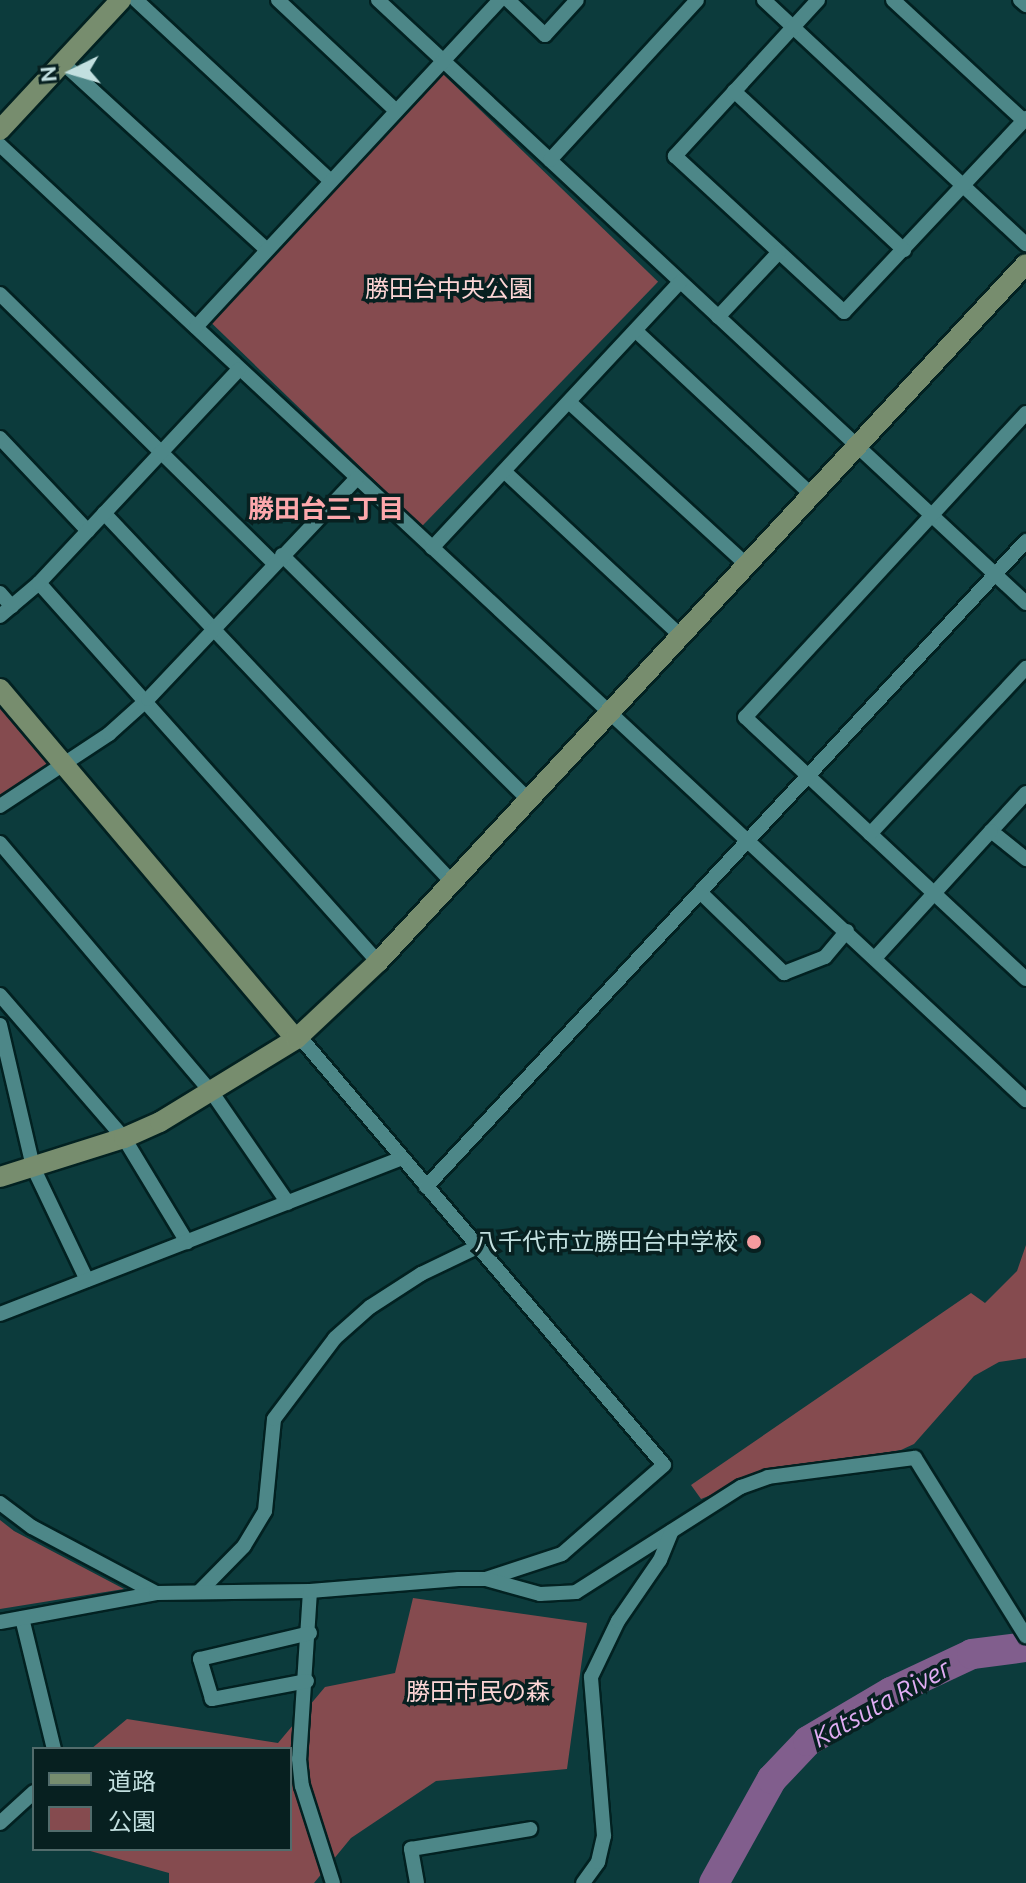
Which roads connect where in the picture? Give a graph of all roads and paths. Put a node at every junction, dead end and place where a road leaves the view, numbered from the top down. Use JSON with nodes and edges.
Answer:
{"nodes":[{"id":1,"x":136,"y":0,"type":"edge"},
{"id":2,"x":278,"y":0,"type":"edge"},
{"id":3,"x":378,"y":0,"type":"edge"},
{"id":4,"x":500,"y":0,"type":"edge"},
{"id":5,"x":508,"y":0,"type":"edge"},
{"id":6,"x":577,"y":0,"type":"edge"},
{"id":7,"x":697,"y":0,"type":"edge"},
{"id":8,"x":764,"y":0,"type":"edge"},
{"id":9,"x":818,"y":0,"type":"edge"},
{"id":10,"x":893,"y":0,"type":"edge"},
{"id":11,"x":1020,"y":0,"type":"edge"},
{"id":12,"x":111,"y":3,"type":"edge"},
{"id":13,"x":1026,"y":5,"type":"edge"},
{"id":14,"x":793,"y":27,"type":"junction"},
{"id":15,"x":442,"y":60,"type":"junction"},
{"id":16,"x":63,"y":63,"type":"junction"},
{"id":17,"x":734,"y":91,"type":"junction"},
{"id":18,"x":396,"y":111,"type":"junction"},
{"id":19,"x":1025,"y":120,"type":"edge"},
{"id":20,"x":0,"y":130,"type":"edge"},
{"id":21,"x":0,"y":145,"type":"edge"},
{"id":22,"x":550,"y":160,"type":"junction"},
{"id":23,"x":331,"y":181,"type":"junction"},
{"id":24,"x":963,"y":185,"type":"junction"},
{"id":25,"x":1026,"y":244,"type":"edge"},
{"id":26,"x":265,"y":248,"type":"junction"},
{"id":27,"x":904,"y":250,"type":"junction"},
{"id":28,"x":779,"y":252,"type":"junction"},
{"id":29,"x":1026,"y":264,"type":"edge"},
{"id":30,"x":680,"y":282,"type":"junction"},
{"id":31,"x":0,"y":294,"type":"edge"},
{"id":32,"x":718,"y":317,"type":"junction"},
{"id":33,"x":196,"y":327,"type":"junction"},
{"id":34,"x":636,"y":331,"type":"junction"},
{"id":35,"x":239,"y":369,"type":"junction"},
{"id":36,"x":569,"y":402,"type":"junction"},
{"id":37,"x":1026,"y":413,"type":"edge"},
{"id":38,"x":0,"y":438,"type":"edge"},
{"id":39,"x":858,"y":445,"type":"junction"},
{"id":40,"x":160,"y":453,"type":"junction"},
{"id":41,"x":505,"y":472,"type":"junction"},
{"id":42,"x":357,"y":478,"type":"junction"},
{"id":43,"x":812,"y":495,"type":"junction"},
{"id":44,"x":104,"y":513,"type":"junction"},
{"id":45,"x":931,"y":515,"type":"junction"},
{"id":46,"x":88,"y":531,"type":"junction"},
{"id":47,"x":1026,"y":541,"type":"edge"},
{"id":48,"x":432,"y":548,"type":"junction"},
{"id":49,"x":278,"y":559,"type":"junction"},
{"id":50,"x":746,"y":564,"type":"junction"},
{"id":51,"x":996,"y":574,"type":"junction"},
{"id":52,"x":39,"y":583,"type":"junction"},
{"id":53,"x":0,"y":593,"type":"edge"},
{"id":54,"x":1026,"y":603,"type":"edge"},
{"id":55,"x":6,"y":612,"type":"edge"},
{"id":56,"x":214,"y":628,"type":"junction"},
{"id":57,"x":680,"y":635,"type":"junction"},
{"id":58,"x":1026,"y":668,"type":"edge"},
{"id":59,"x":0,"y":689,"type":"edge"},
{"id":60,"x":148,"y":699,"type":"junction"},
{"id":61,"x":608,"y":712,"type":"junction"},
{"id":62,"x":64,"y":766,"type":"junction"},
{"id":63,"x":807,"y":777,"type":"junction"},
{"id":64,"x":1026,"y":793,"type":"edge"},
{"id":65,"x":528,"y":799,"type":"junction"},
{"id":66,"x":0,"y":806,"type":"edge"},
{"id":67,"x":991,"y":831,"type":"junction"},
{"id":68,"x":870,"y":834,"type":"junction"},
{"id":69,"x":747,"y":841,"type":"junction"},
{"id":70,"x":0,"y":843,"type":"edge"},
{"id":71,"x":1026,"y":859,"type":"edge"},
{"id":72,"x":451,"y":881,"type":"junction"},
{"id":73,"x":700,"y":892,"type":"junction"},
{"id":74,"x":934,"y":893,"type":"junction"},
{"id":75,"x":847,"y":931,"type":"junction"},
{"id":76,"x":875,"y":958,"type":"junction"},
{"id":77,"x":378,"y":962,"type":"junction"},
{"id":78,"x":1026,"y":979,"type":"edge"},
{"id":79,"x":0,"y":995,"type":"edge"},
{"id":80,"x":0,"y":1025,"type":"edge"},
{"id":81,"x":298,"y":1038,"type":"junction"},
{"id":82,"x":213,"y":1094,"type":"junction"},
{"id":83,"x":1026,"y":1100,"type":"edge"},
{"id":84,"x":124,"y":1138,"type":"junction"},
{"id":85,"x":402,"y":1158,"type":"junction"},
{"id":86,"x":33,"y":1167,"type":"junction"},
{"id":87,"x":0,"y":1177,"type":"edge"},
{"id":88,"x":426,"y":1187,"type":"junction"},
{"id":89,"x":288,"y":1203,"type":"junction"},
{"id":90,"x":187,"y":1242,"type":"junction"},
{"id":91,"x":477,"y":1247,"type":"junction"},
{"id":92,"x":87,"y":1280,"type":"junction"},
{"id":93,"x":0,"y":1314,"type":"edge"},
{"id":94,"x":0,"y":1503,"type":"edge"},
{"id":95,"x":672,"y":1531,"type":"junction"},
{"id":96,"x":486,"y":1579,"type":"junction"},
{"id":97,"x":310,"y":1591,"type":"junction"},
{"id":98,"x":199,"y":1592,"type":"junction"},
{"id":99,"x":156,"y":1593,"type":"junction"},
{"id":100,"x":22,"y":1618,"type":"junction"},
{"id":101,"x":0,"y":1622,"type":"edge"},
{"id":102,"x":310,"y":1633,"type":"junction"},
{"id":103,"x":1026,"y":1636,"type":"edge"},
{"id":104,"x":307,"y":1681,"type":"junction"},
{"id":105,"x":54,"y":1747,"type":"edge"},
{"id":106,"x":32,"y":1794,"type":"edge"},
{"id":107,"x":0,"y":1823,"type":"edge"},
{"id":108,"x":530,"y":1829,"type":"dead end"},
{"id":109,"x":333,"y":1883,"type":"edge"},
{"id":110,"x":417,"y":1883,"type":"edge"},
{"id":111,"x":583,"y":1883,"type":"edge"}],
"edges":[{"from":1,"to":23,"type":"street"},
{"from":2,"to":18,"type":"street"},
{"from":3,"to":15,"type":"street"},
{"from":4,"to":15,"type":"street"},
{"from":5,"to":6,"type":"street"},
{"from":7,"to":22,"type":"street"},
{"from":8,"to":14,"type":"street"},
{"from":9,"to":14,"type":"street"},
{"from":10,"to":19,"type":"street"},
{"from":11,"to":13,"type":"street"},
{"from":12,"to":16,"type":"street"},
{"from":14,"to":17,"type":"street"},
{"from":14,"to":24,"type":"street"},
{"from":15,"to":18,"type":"street"},
{"from":15,"to":22,"type":"street"},
{"from":16,"to":20,"type":"street"},
{"from":16,"to":26,"type":"street"},
{"from":17,"to":27,"type":"street"},
{"from":17,"to":28,"type":"street"},
{"from":18,"to":23,"type":"street"},
{"from":19,"to":24,"type":"street"},
{"from":21,"to":33,"type":"street"},
{"from":22,"to":30,"type":"street"},
{"from":23,"to":26,"type":"street"},
{"from":24,"to":25,"type":"street"},
{"from":24,"to":27,"type":"street"},
{"from":26,"to":33,"type":"street"},
{"from":27,"to":28,"type":"street"},
{"from":28,"to":32,"type":"street"},
{"from":29,"to":39,"type":"street"},
{"from":30,"to":32,"type":"street"},
{"from":30,"to":34,"type":"street"},
{"from":31,"to":40,"type":"street"},
{"from":32,"to":39,"type":"street"},
{"from":33,"to":35,"type":"street"},
{"from":34,"to":36,"type":"street"},
{"from":34,"to":43,"type":"street"},
{"from":35,"to":40,"type":"street"},
{"from":35,"to":42,"type":"street"},
{"from":36,"to":41,"type":"street"},
{"from":36,"to":50,"type":"street"},
{"from":37,"to":45,"type":"street"},
{"from":38,"to":46,"type":"street"},
{"from":39,"to":43,"type":"street"},
{"from":39,"to":45,"type":"street"},
{"from":40,"to":44,"type":"street"},
{"from":40,"to":49,"type":"street"},
{"from":41,"to":48,"type":"street"},
{"from":41,"to":57,"type":"street"},
{"from":42,"to":48,"type":"street"},
{"from":42,"to":49,"type":"street"},
{"from":43,"to":50,"type":"street"},
{"from":44,"to":46,"type":"street"},
{"from":44,"to":56,"type":"street"},
{"from":45,"to":51,"type":"street"},
{"from":45,"to":63,"type":"street"},
{"from":46,"to":52,"type":"street"},
{"from":47,"to":51,"type":"street"},
{"from":48,"to":61,"type":"street"},
{"from":49,"to":56,"type":"street"},
{"from":49,"to":65,"type":"street"},
{"from":50,"to":57,"type":"street"},
{"from":51,"to":54,"type":"street"},
{"from":51,"to":63,"type":"street"},
{"from":52,"to":55,"type":"street"},
{"from":52,"to":60,"type":"street"},
{"from":53,"to":55,"type":"street"},
{"from":56,"to":60,"type":"street"},
{"from":56,"to":72,"type":"street"},
{"from":57,"to":61,"type":"street"},
{"from":58,"to":68,"type":"street"},
{"from":59,"to":62,"type":"street"},
{"from":60,"to":62,"type":"street"},
{"from":60,"to":77,"type":"street"},
{"from":61,"to":65,"type":"street"},
{"from":61,"to":69,"type":"street"},
{"from":62,"to":66,"type":"street"},
{"from":62,"to":81,"type":"street"},
{"from":63,"to":68,"type":"street"},
{"from":63,"to":69,"type":"street"},
{"from":64,"to":67,"type":"street"},
{"from":65,"to":72,"type":"street"},
{"from":67,"to":71,"type":"street"},
{"from":67,"to":74,"type":"street"},
{"from":68,"to":74,"type":"street"},
{"from":69,"to":73,"type":"street"},
{"from":69,"to":75,"type":"street"},
{"from":70,"to":82,"type":"street"},
{"from":72,"to":77,"type":"street"},
{"from":73,"to":75,"type":"street"},
{"from":73,"to":88,"type":"street"},
{"from":74,"to":76,"type":"street"},
{"from":74,"to":78,"type":"street"},
{"from":75,"to":76,"type":"street"},
{"from":76,"to":83,"type":"street"},
{"from":77,"to":81,"type":"street"},
{"from":79,"to":84,"type":"street"},
{"from":80,"to":86,"type":"street"},
{"from":81,"to":82,"type":"street"},
{"from":81,"to":85,"type":"street"},
{"from":82,"to":84,"type":"street"},
{"from":82,"to":89,"type":"street"},
{"from":84,"to":86,"type":"street"},
{"from":84,"to":90,"type":"street"},
{"from":85,"to":88,"type":"street"},
{"from":85,"to":89,"type":"street"},
{"from":86,"to":87,"type":"street"},
{"from":86,"to":92,"type":"street"},
{"from":88,"to":91,"type":"street"},
{"from":89,"to":90,"type":"street"},
{"from":90,"to":92,"type":"street"},
{"from":91,"to":96,"type":"street"},
{"from":91,"to":98,"type":"street"},
{"from":92,"to":93,"type":"street"},
{"from":94,"to":99,"type":"street"},
{"from":95,"to":96,"type":"street"},
{"from":95,"to":103,"type":"street"},
{"from":95,"to":111,"type":"street"},
{"from":96,"to":97,"type":"street"},
{"from":97,"to":98,"type":"street"},
{"from":97,"to":102,"type":"street"},
{"from":98,"to":99,"type":"street"},
{"from":99,"to":100,"type":"street"},
{"from":100,"to":101,"type":"street"},
{"from":100,"to":105,"type":"street"},
{"from":102,"to":104,"type":"street"},
{"from":102,"to":104,"type":"street"},
{"from":104,"to":109,"type":"street"},
{"from":106,"to":107,"type":"street"},
{"from":108,"to":110,"type":"street"}]}
